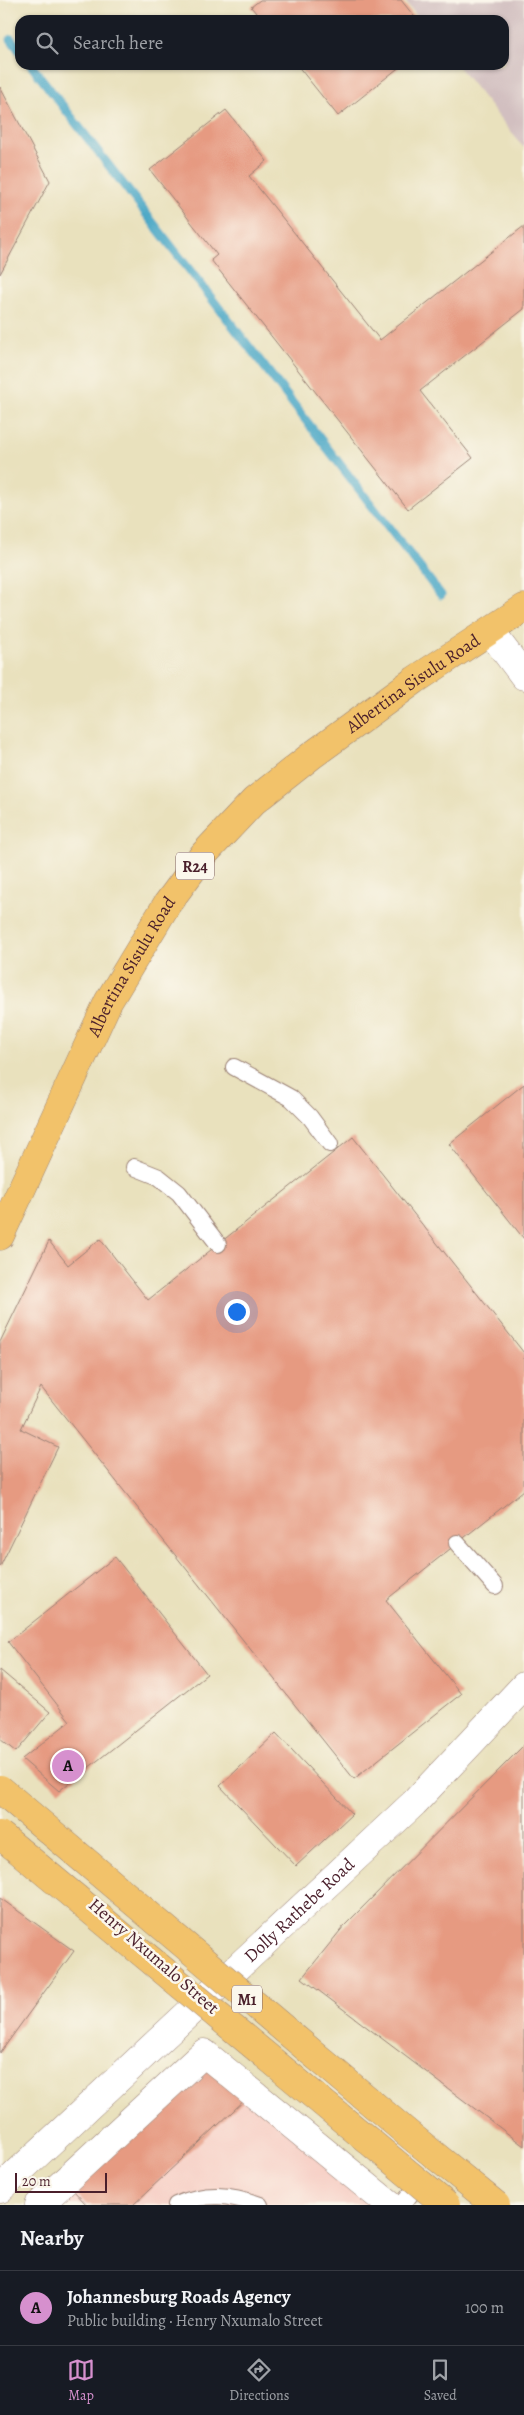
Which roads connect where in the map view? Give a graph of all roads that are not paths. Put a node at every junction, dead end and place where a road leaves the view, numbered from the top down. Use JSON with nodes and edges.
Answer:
{"nodes":[{"id":1,"x":524,"y":608,"type":"edge"},
{"id":2,"x":490,"y":631,"type":"junction"},
{"id":3,"x":524,"y":676,"type":"edge"},
{"id":4,"x":234,"y":1067,"type":"dead end"},
{"id":5,"x":330,"y":1144,"type":"dead end"},
{"id":6,"x":134,"y":1167,"type":"dead end"},
{"id":7,"x":0,"y":1236,"type":"edge"},
{"id":8,"x":218,"y":1244,"type":"dead end"},
{"id":9,"x":457,"y":1543,"type":"dead end"},
{"id":10,"x":495,"y":1586,"type":"dead end"},
{"id":11,"x":524,"y":1686,"type":"edge"},
{"id":12,"x":0,"y":1789,"type":"edge"},
{"id":13,"x":0,"y":1822,"type":"edge"},
{"id":14,"x":0,"y":1835,"type":"edge"},
{"id":15,"x":204,"y":2000,"type":"junction"},
{"id":16,"x":420,"y":2182,"type":"junction"},
{"id":17,"x":0,"y":2189,"type":"edge"},
{"id":18,"x":39,"y":2205,"type":"edge"},
{"id":19,"x":176,"y":2205,"type":"edge"},
{"id":20,"x":260,"y":2205,"type":"edge"},
{"id":21,"x":390,"y":2205,"type":"edge"},
{"id":22,"x":402,"y":2205,"type":"edge"},
{"id":23,"x":446,"y":2205,"type":"edge"},
{"id":24,"x":496,"y":2205,"type":"edge"}],
"edges":[{"from":1,"to":2,"type":"main road","name":"Albertina Sisulu Road","number":"R24"},
{"from":2,"to":3,"type":"street"},
{"from":2,"to":7,"type":"main road","name":"Albertina Sisulu Road","number":"R24"},
{"from":4,"to":5,"type":"lane"},
{"from":6,"to":8,"type":"lane"},
{"from":9,"to":10,"type":"lane"},
{"from":11,"to":15,"type":"street","name":"Dolly Rathebe Road"},
{"from":12,"to":24,"type":"main road","number":"M1","bridge":true},
{"from":13,"to":15,"type":"street","name":"Henry Nxumalo Street"},
{"from":14,"to":23,"type":"main road","number":"M1","bridge":true},
{"from":15,"to":16,"type":"street","name":"Henry Nxumalo Street"},
{"from":15,"to":17,"type":"street","name":"Dolly Rathebe Road"},
{"from":16,"to":22,"type":"lane"},
{"from":16,"to":23,"type":"street","name":"Henry Nxumalo Street"},
{"from":18,"to":21,"type":"street"},
{"from":19,"to":20,"type":"lane"}]}
